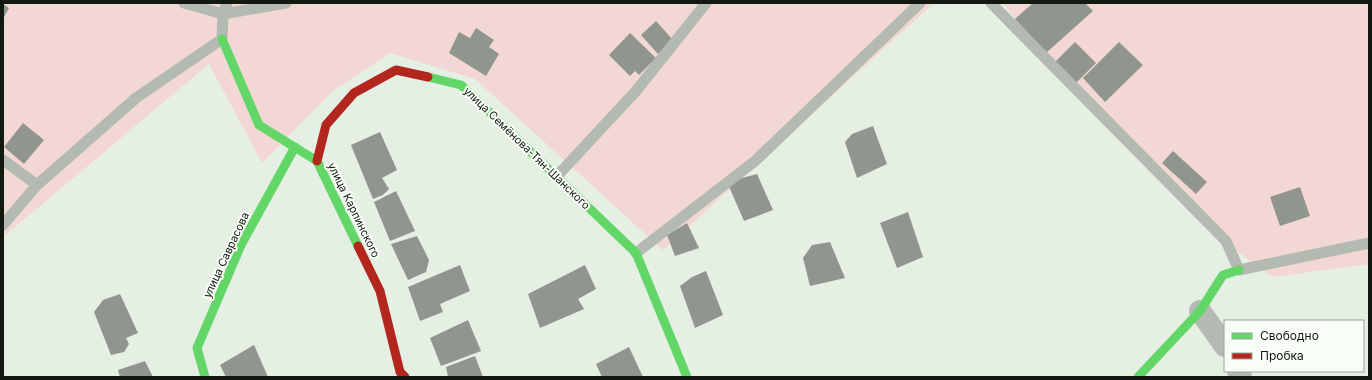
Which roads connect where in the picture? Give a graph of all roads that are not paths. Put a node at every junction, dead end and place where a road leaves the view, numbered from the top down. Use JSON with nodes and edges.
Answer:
{"nodes":[{"id":1,"x":184,"y":3,"type":"edge"},
{"id":2,"x":286,"y":3,"type":"edge"},
{"id":3,"x":706,"y":3,"type":"edge"},
{"id":4,"x":920,"y":3,"type":"edge"},
{"id":5,"x":991,"y":3,"type":"edge"},
{"id":6,"x":225,"y":8,"type":"edge"},
{"id":7,"x":222,"y":39,"type":"junction"},
{"id":8,"x":295,"y":147,"type":"junction"},
{"id":9,"x":3,"y":160,"type":"edge"},
{"id":10,"x":317,"y":161,"type":"junction"},
{"id":11,"x":557,"y":176,"type":"junction"},
{"id":12,"x":37,"y":185,"type":"junction"},
{"id":13,"x":3,"y":225,"type":"edge"},
{"id":14,"x":1369,"y":243,"type":"edge"},
{"id":15,"x":636,"y":253,"type":"junction"},
{"id":16,"x":1239,"y":270,"type":"junction"},
{"id":17,"x":1200,"y":311,"type":"junction"},
{"id":18,"x":1224,"y":345,"type":"edge"},
{"id":19,"x":205,"y":377,"type":"edge"},
{"id":20,"x":405,"y":377,"type":"edge"},
{"id":21,"x":686,"y":377,"type":"edge"},
{"id":22,"x":1138,"y":377,"type":"edge"}],
"edges":[{"from":1,"to":6,"type":"lane"},
{"from":2,"to":6,"type":"lane"},
{"from":3,"to":11,"type":"lane"},
{"from":4,"to":15,"type":"lane"},
{"from":5,"to":16,"type":"lane"},
{"from":6,"to":7,"type":"lane"},
{"from":7,"to":8,"type":"street","name":"улица Карпинского"},
{"from":7,"to":12,"type":"lane"},
{"from":8,"to":10,"type":"street","name":"улица Карпинского"},
{"from":8,"to":19,"type":"street","name":"улица Саврасова"},
{"from":9,"to":12,"type":"lane"},
{"from":10,"to":11,"type":"street","name":"улица Семёнова-Тян-Шанского"},
{"from":10,"to":20,"type":"street","name":"улица Карпинского"},
{"from":11,"to":15,"type":"street","name":"улица Семёнова-Тян-Шанского"},
{"from":12,"to":13,"type":"lane"},
{"from":14,"to":16,"type":"lane"},
{"from":15,"to":21,"type":"street","name":"улица Семёнова-Тян-Шанского"},
{"from":16,"to":17,"type":"street"},
{"from":17,"to":18,"type":"street"},
{"from":17,"to":22,"type":"street"}]}
